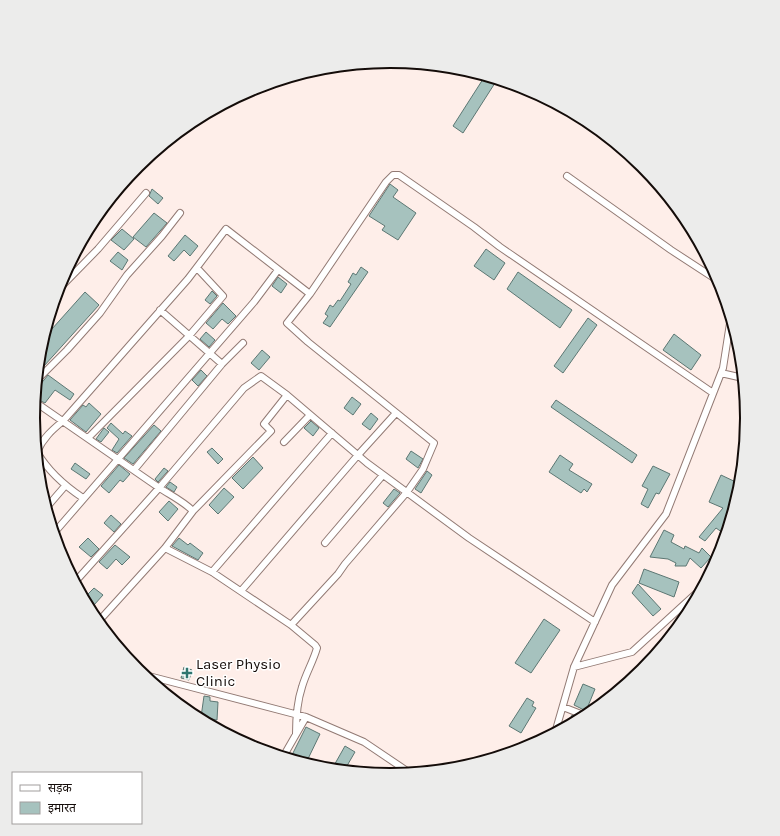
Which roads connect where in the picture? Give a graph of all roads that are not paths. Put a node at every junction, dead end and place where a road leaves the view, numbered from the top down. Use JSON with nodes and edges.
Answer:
{"nodes":[{"id":1,"x":567,"y":176,"type":"dead end"},
{"id":2,"x":146,"y":193,"type":"dead end"},
{"id":3,"x":180,"y":213,"type":"dead end"},
{"id":4,"x":197,"y":268,"type":"junction"},
{"id":5,"x":278,"y":270,"type":"junction"},
{"id":6,"x":709,"y":275,"type":"edge"},
{"id":7,"x":69,"y":278,"type":"edge"},
{"id":8,"x":310,"y":294,"type":"junction"},
{"id":9,"x":160,"y":310,"type":"junction"},
{"id":10,"x":729,"y":330,"type":"edge"},
{"id":11,"x":189,"y":336,"type":"junction"},
{"id":12,"x":243,"y":343,"type":"dead end"},
{"id":13,"x":208,"y":353,"type":"junction"},
{"id":14,"x":222,"y":364,"type":"junction"},
{"id":15,"x":721,"y":373,"type":"junction"},
{"id":16,"x":43,"y":374,"type":"edge"},
{"id":17,"x":737,"y":377,"type":"edge"},
{"id":18,"x":713,"y":393,"type":"junction"},
{"id":19,"x":287,"y":395,"type":"junction"},
{"id":20,"x":41,"y":406,"type":"edge"},
{"id":21,"x":396,"y":413,"type":"junction"},
{"id":22,"x":310,"y":415,"type":"junction"},
{"id":23,"x":63,"y":421,"type":"junction"},
{"id":24,"x":332,"y":433,"type":"junction"},
{"id":25,"x":88,"y":438,"type":"junction"},
{"id":26,"x":41,"y":442,"type":"edge"},
{"id":27,"x":284,"y":442,"type":"dead end"},
{"id":28,"x":358,"y":455,"type":"junction"},
{"id":29,"x":118,"y":457,"type":"junction"},
{"id":30,"x":43,"y":459,"type":"edge"},
{"id":31,"x":134,"y":470,"type":"junction"},
{"id":32,"x":383,"y":475,"type":"junction"},
{"id":33,"x":65,"y":486,"type":"junction"},
{"id":34,"x":159,"y":488,"type":"junction"},
{"id":35,"x":407,"y":492,"type":"junction"},
{"id":36,"x":83,"y":498,"type":"junction"},
{"id":37,"x":51,"y":503,"type":"edge"},
{"id":38,"x":193,"y":511,"type":"junction"},
{"id":39,"x":58,"y":528,"type":"edge"},
{"id":40,"x":325,"y":543,"type":"dead end"},
{"id":41,"x":165,"y":548,"type":"junction"},
{"id":42,"x":212,"y":572,"type":"junction"},
{"id":43,"x":79,"y":578,"type":"edge"},
{"id":44,"x":241,"y":591,"type":"junction"},
{"id":45,"x":687,"y":602,"type":"edge"},
{"id":46,"x":102,"y":617,"type":"edge"},
{"id":47,"x":595,"y":622,"type":"junction"},
{"id":48,"x":290,"y":625,"type":"junction"},
{"id":49,"x":574,"y":667,"type":"junction"},
{"id":50,"x":156,"y":678,"type":"edge"},
{"id":51,"x":563,"y":707,"type":"junction"},
{"id":52,"x":578,"y":713,"type":"edge"},
{"id":53,"x":295,"y":714,"type":"junction"},
{"id":54,"x":306,"y":717,"type":"junction"},
{"id":55,"x":557,"y":725,"type":"edge"},
{"id":56,"x":296,"y":734,"type":"junction"},
{"id":57,"x":286,"y":752,"type":"edge"},
{"id":58,"x":402,"y":767,"type":"edge"}],
"edges":[{"from":1,"to":6,"type":"street"},
{"from":2,"to":7,"type":"street"},
{"from":3,"to":16,"type":"street"},
{"from":4,"to":5,"type":"street"},
{"from":4,"to":9,"type":"street"},
{"from":4,"to":11,"type":"street"},
{"from":5,"to":8,"type":"street"},
{"from":5,"to":13,"type":"street"},
{"from":8,"to":18,"type":"street"},
{"from":8,"to":21,"type":"street"},
{"from":9,"to":11,"type":"street"},
{"from":9,"to":23,"type":"street"},
{"from":10,"to":15,"type":"street"},
{"from":11,"to":13,"type":"street"},
{"from":11,"to":25,"type":"street"},
{"from":12,"to":14,"type":"street"},
{"from":13,"to":14,"type":"street"},
{"from":13,"to":29,"type":"street"},
{"from":14,"to":31,"type":"street"},
{"from":15,"to":17,"type":"street"},
{"from":15,"to":18,"type":"street"},
{"from":18,"to":47,"type":"street"},
{"from":19,"to":22,"type":"street"},
{"from":19,"to":34,"type":"street"},
{"from":19,"to":38,"type":"street"},
{"from":20,"to":23,"type":"street"},
{"from":21,"to":28,"type":"street"},
{"from":21,"to":35,"type":"street"},
{"from":22,"to":24,"type":"street"},
{"from":22,"to":27,"type":"street"},
{"from":23,"to":25,"type":"street"},
{"from":23,"to":26,"type":"street"},
{"from":24,"to":28,"type":"street"},
{"from":24,"to":42,"type":"street"},
{"from":25,"to":29,"type":"street"},
{"from":28,"to":32,"type":"street"},
{"from":28,"to":44,"type":"street"},
{"from":29,"to":31,"type":"street"},
{"from":29,"to":36,"type":"street"},
{"from":30,"to":33,"type":"street"},
{"from":31,"to":34,"type":"street"},
{"from":32,"to":35,"type":"street"},
{"from":32,"to":40,"type":"street"},
{"from":33,"to":36,"type":"street"},
{"from":33,"to":37,"type":"street"},
{"from":34,"to":38,"type":"street"},
{"from":34,"to":43,"type":"street"},
{"from":35,"to":47,"type":"street"},
{"from":35,"to":48,"type":"street"},
{"from":36,"to":39,"type":"street"},
{"from":38,"to":41,"type":"street"},
{"from":41,"to":42,"type":"street"},
{"from":41,"to":46,"type":"street"},
{"from":42,"to":44,"type":"street"},
{"from":44,"to":48,"type":"street"},
{"from":45,"to":49,"type":"street"},
{"from":47,"to":49,"type":"street"},
{"from":48,"to":53,"type":"street"},
{"from":49,"to":51,"type":"street"},
{"from":50,"to":53,"type":"street"},
{"from":51,"to":52,"type":"street"},
{"from":51,"to":55,"type":"street"},
{"from":53,"to":54,"type":"street"},
{"from":53,"to":56,"type":"street"},
{"from":54,"to":56,"type":"street"},
{"from":54,"to":58,"type":"street"},
{"from":56,"to":57,"type":"street"}]}
